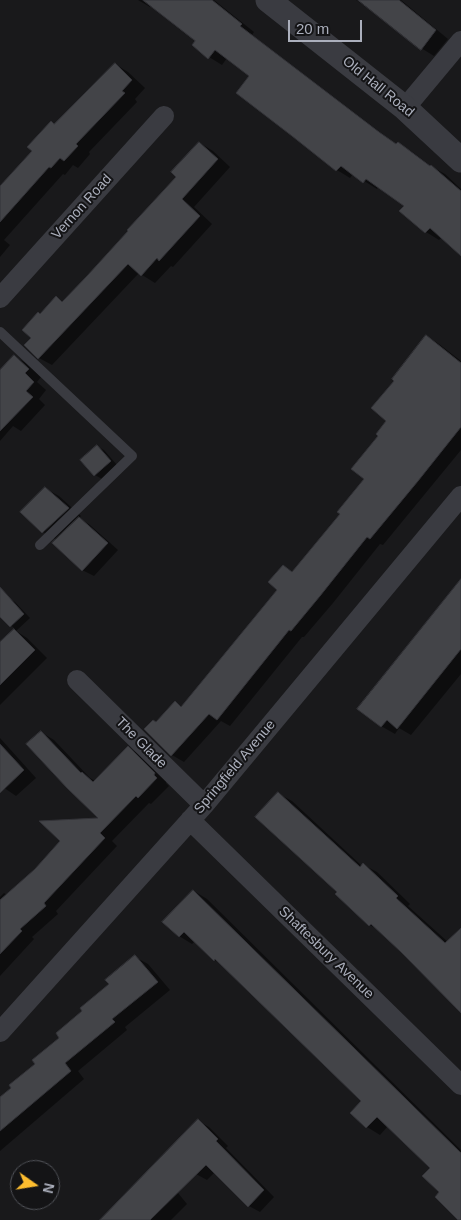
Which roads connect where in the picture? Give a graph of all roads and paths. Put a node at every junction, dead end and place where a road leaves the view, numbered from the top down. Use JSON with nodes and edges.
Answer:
{"nodes":[{"id":1,"x":268,"y":0,"type":"edge"},
{"id":2,"x":461,"y":41,"type":"edge"},
{"id":3,"x":405,"y":108,"type":"junction"},
{"id":4,"x":164,"y":116,"type":"dead end"},
{"id":5,"x":461,"y":160,"type":"edge"},
{"id":6,"x":0,"y":298,"type":"edge"},
{"id":7,"x":0,"y":332,"type":"edge"},
{"id":8,"x":461,"y":496,"type":"edge"},
{"id":9,"x":40,"y":545,"type":"dead end"},
{"id":10,"x":77,"y":680,"type":"dead end"},
{"id":11,"x":204,"y":805,"type":"junction"},
{"id":12,"x":190,"y":820,"type":"junction"},
{"id":13,"x":0,"y":1032,"type":"edge"},
{"id":14,"x":461,"y":1085,"type":"edge"}],
"edges":[{"from":1,"to":3,"type":"street","name":"Old Hall Road"},
{"from":2,"to":3,"type":"street"},
{"from":3,"to":5,"type":"street","name":"Old Hall Road"},
{"from":4,"to":6,"type":"street","name":"Vernon Road"},
{"from":7,"to":9,"type":"lane"},
{"from":8,"to":11,"type":"street","name":"Springfield Avenue"},
{"from":10,"to":11,"type":"street","name":"The Glade"},
{"from":11,"to":12,"type":"street","name":"Springfield Avenue"},
{"from":12,"to":13,"type":"street","name":"Springfield Avenue"},
{"from":12,"to":14,"type":"street","name":"Shaftesbury Avenue"}]}
